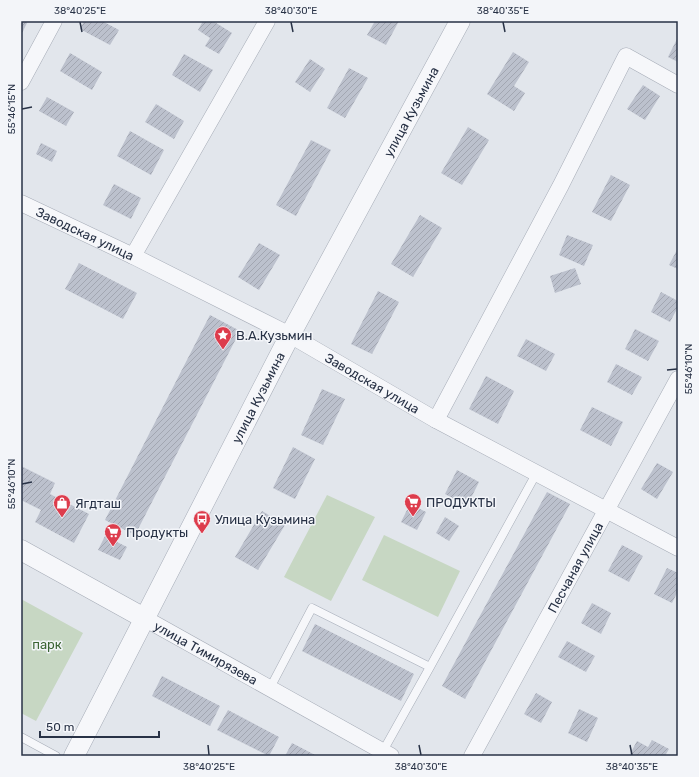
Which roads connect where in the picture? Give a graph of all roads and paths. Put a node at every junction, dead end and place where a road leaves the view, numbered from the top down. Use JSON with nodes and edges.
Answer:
{"nodes":[{"id":1,"x":54,"y":21,"type":"edge"},
{"id":2,"x":267,"y":21,"type":"edge"},
{"id":3,"x":460,"y":21,"type":"edge"},
{"id":4,"x":21,"y":82,"type":"edge"},
{"id":5,"x":678,"y":85,"type":"edge"},
{"id":6,"x":21,"y":203,"type":"edge"},
{"id":7,"x":133,"y":256,"type":"junction"},
{"id":8,"x":290,"y":335,"type":"junction"},
{"id":9,"x":678,"y":380,"type":"edge"},
{"id":10,"x":436,"y":420,"type":"junction"},
{"id":11,"x":536,"y":474,"type":"junction"},
{"id":12,"x":607,"y":511,"type":"junction"},
{"id":13,"x":678,"y":548,"type":"edge"},
{"id":14,"x":21,"y":550,"type":"edge"},
{"id":15,"x":144,"y":618,"type":"junction"},
{"id":16,"x":430,"y":667,"type":"junction"},
{"id":17,"x":270,"y":688,"type":"junction"},
{"id":18,"x":21,"y":737,"type":"edge"},
{"id":19,"x":387,"y":754,"type":"edge"},
{"id":20,"x":56,"y":756,"type":"edge"},
{"id":21,"x":74,"y":756,"type":"edge"},
{"id":22,"x":472,"y":756,"type":"edge"}],
"edges":[{"from":1,"to":4,"type":"street"},
{"from":2,"to":7,"type":"street"},
{"from":3,"to":8,"type":"street","name":"улица Кузьмина"},
{"from":5,"to":10,"type":"street"},
{"from":6,"to":7,"type":"street","name":"Заводская улица"},
{"from":7,"to":8,"type":"street","name":"Заводская улица"},
{"from":8,"to":10,"type":"street","name":"Заводская улица"},
{"from":8,"to":15,"type":"street","name":"улица Кузьмина"},
{"from":9,"to":12,"type":"street","name":"Песчаная улица"},
{"from":10,"to":11,"type":"street","name":"Заводская улица"},
{"from":11,"to":12,"type":"street","name":"Заводская улица"},
{"from":11,"to":16,"type":"lane"},
{"from":12,"to":13,"type":"street","name":"Заводская улица"},
{"from":12,"to":22,"type":"street","name":"Песчаная улица"},
{"from":14,"to":15,"type":"street","name":"улица Тимирязева"},
{"from":15,"to":17,"type":"street","name":"улица Тимирязева"},
{"from":15,"to":21,"type":"street","name":"улица Кузьмина"},
{"from":16,"to":17,"type":"lane"},
{"from":16,"to":19,"type":"lane"},
{"from":17,"to":19,"type":"street","name":"улица Тимирязева"},
{"from":18,"to":20,"type":"lane"}]}
